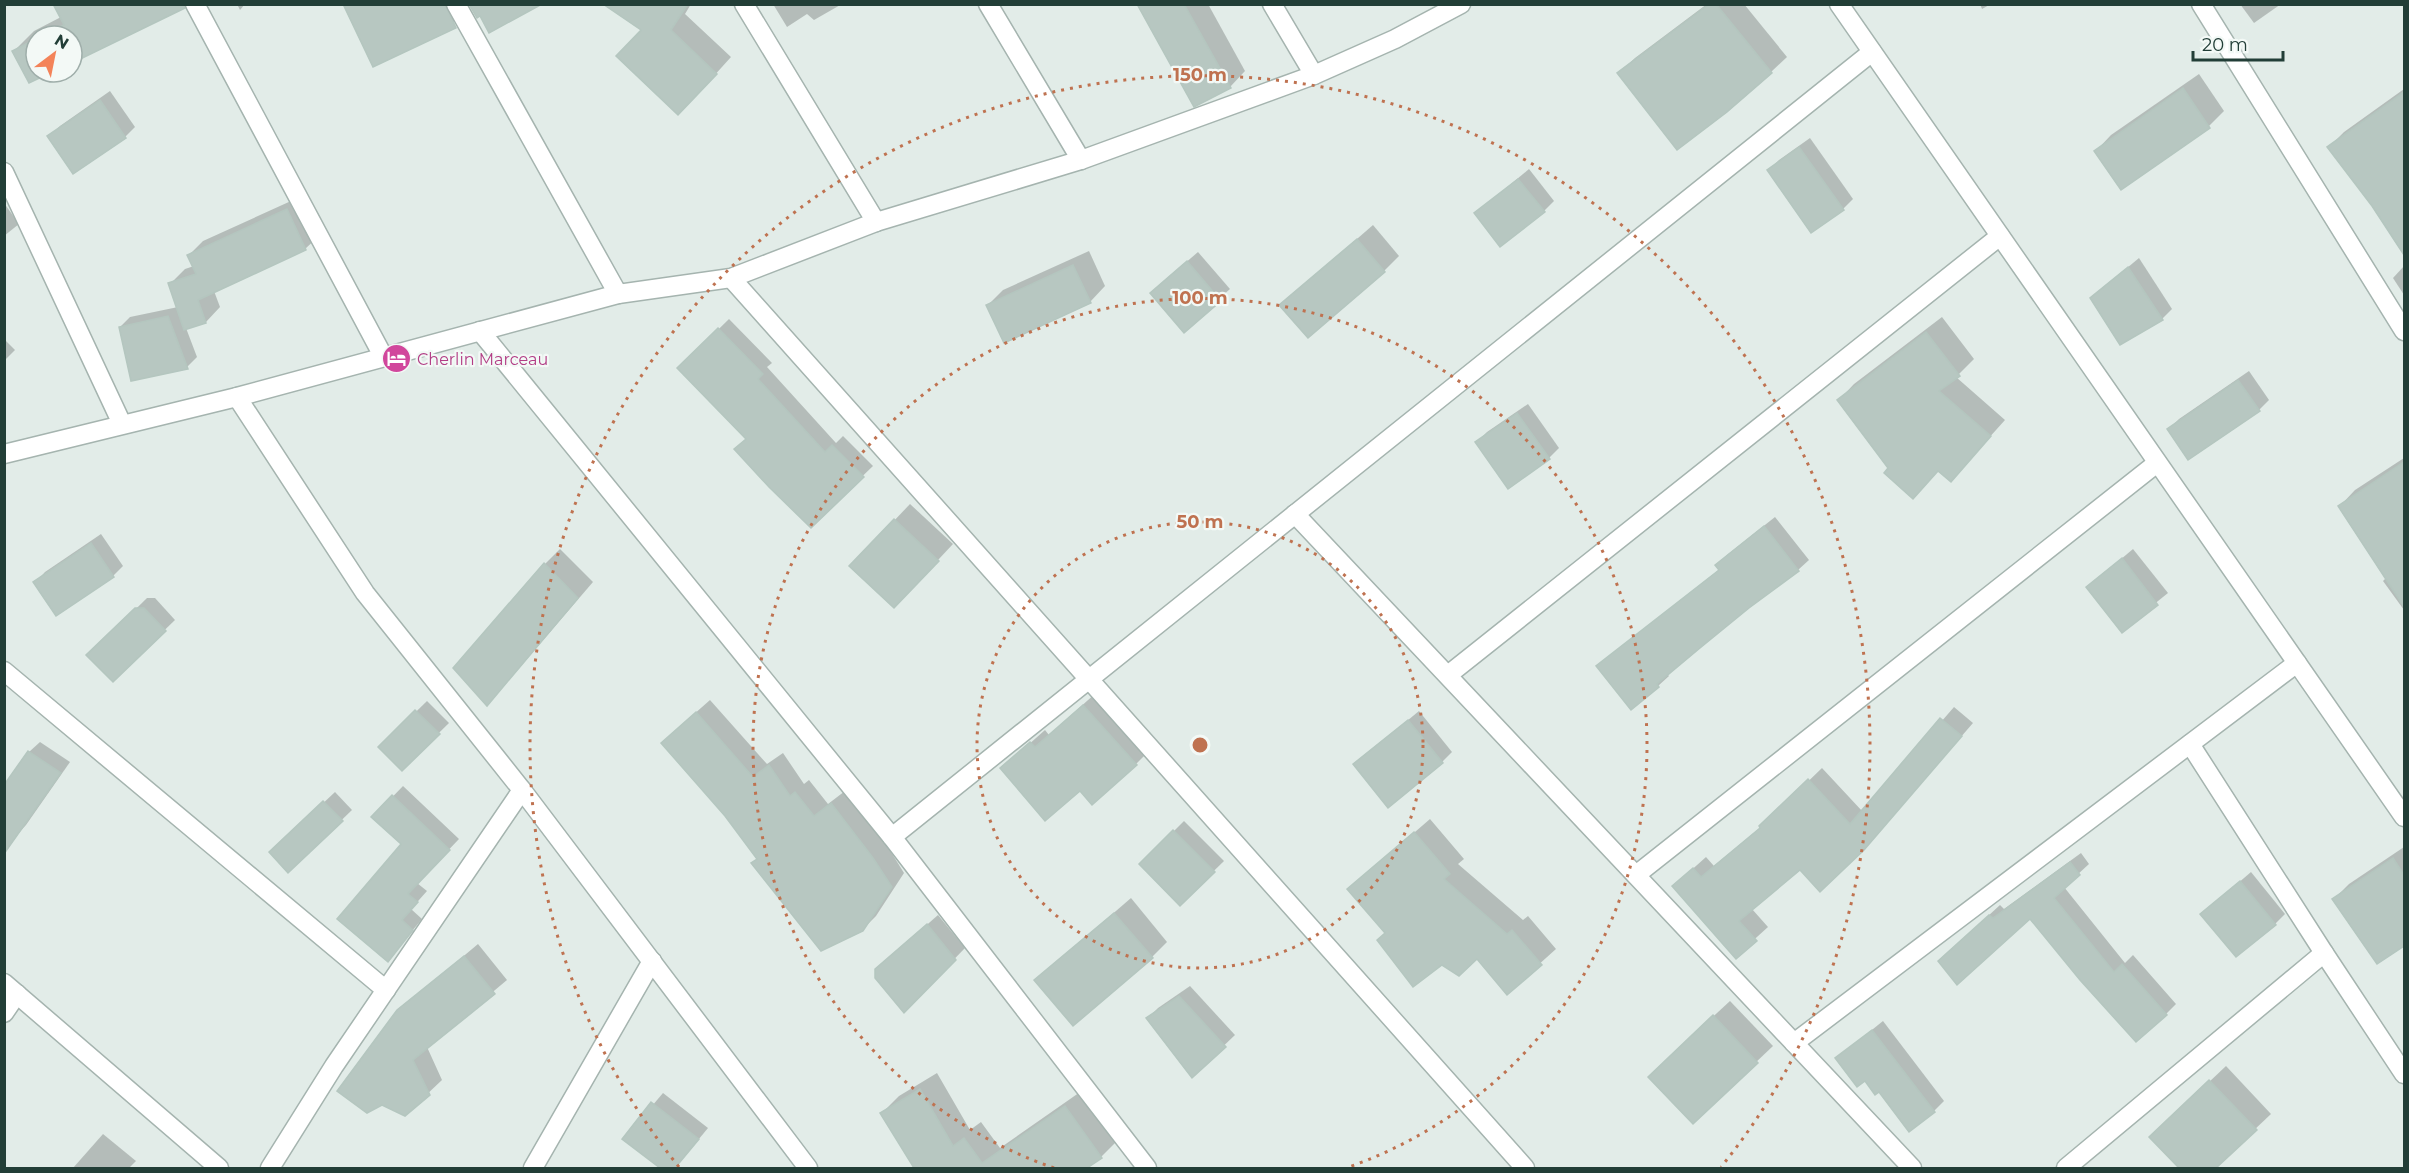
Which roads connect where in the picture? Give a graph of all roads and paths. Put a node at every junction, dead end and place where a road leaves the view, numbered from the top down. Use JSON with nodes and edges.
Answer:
{"nodes":[{"id":1,"x":195,"y":4,"type":"edge"},
{"id":2,"x":456,"y":4,"type":"edge"},
{"id":3,"x":744,"y":4,"type":"edge"},
{"id":4,"x":988,"y":4,"type":"edge"},
{"id":5,"x":1272,"y":4,"type":"edge"},
{"id":6,"x":1461,"y":4,"type":"edge"},
{"id":7,"x":1839,"y":4,"type":"edge"},
{"id":8,"x":2201,"y":4,"type":"edge"},
{"id":9,"x":1872,"y":52,"type":"junction"},
{"id":10,"x":1314,"y":75,"type":"junction"},
{"id":11,"x":1081,"y":160,"type":"junction"},
{"id":12,"x":4,"y":172,"type":"edge"},
{"id":13,"x":876,"y":222,"type":"junction"},
{"id":14,"x":2000,"y":236,"type":"junction"},
{"id":15,"x":732,"y":278,"type":"junction"},
{"id":16,"x":618,"y":294,"type":"junction"},
{"id":17,"x":480,"y":331,"type":"junction"},
{"id":18,"x":2404,"y":331,"type":"edge"},
{"id":19,"x":383,"y":356,"type":"junction"},
{"id":20,"x":237,"y":397,"type":"junction"},
{"id":21,"x":122,"y":424,"type":"junction"},
{"id":22,"x":4,"y":454,"type":"edge"},
{"id":23,"x":2157,"y":463,"type":"junction"},
{"id":24,"x":1296,"y":514,"type":"junction"},
{"id":25,"x":2297,"y":663,"type":"junction"},
{"id":26,"x":4,"y":671,"type":"edge"},
{"id":27,"x":1448,"y":675,"type":"junction"},
{"id":28,"x":1089,"y":679,"type":"junction"},
{"id":29,"x":2190,"y":744,"type":"junction"},
{"id":30,"x":522,"y":790,"type":"junction"},
{"id":31,"x":2404,"y":817,"type":"edge"},
{"id":32,"x":892,"y":837,"type":"junction"},
{"id":33,"x":1636,"y":875,"type":"junction"},
{"id":34,"x":2324,"y":953,"type":"junction"},
{"id":35,"x":652,"y":961,"type":"junction"},
{"id":36,"x":10,"y":988,"type":"edge"},
{"id":37,"x":386,"y":990,"type":"junction"},
{"id":38,"x":4,"y":1013,"type":"edge"},
{"id":39,"x":1794,"y":1043,"type":"junction"},
{"id":40,"x":2404,"y":1074,"type":"edge"},
{"id":41,"x":219,"y":1168,"type":"edge"},
{"id":42,"x":270,"y":1168,"type":"edge"},
{"id":43,"x":533,"y":1168,"type":"edge"},
{"id":44,"x":808,"y":1168,"type":"edge"},
{"id":45,"x":1147,"y":1168,"type":"edge"},
{"id":46,"x":1525,"y":1168,"type":"edge"},
{"id":47,"x":1912,"y":1168,"type":"edge"},
{"id":48,"x":2066,"y":1168,"type":"edge"}],
"edges":[{"from":1,"to":19,"type":"street"},
{"from":2,"to":16,"type":"street"},
{"from":3,"to":13,"type":"street"},
{"from":4,"to":11,"type":"street"},
{"from":5,"to":10,"type":"street"},
{"from":6,"to":10,"type":"street"},
{"from":7,"to":9,"type":"street"},
{"from":8,"to":18,"type":"street"},
{"from":9,"to":14,"type":"street"},
{"from":9,"to":24,"type":"street"},
{"from":10,"to":11,"type":"street"},
{"from":11,"to":13,"type":"street"},
{"from":12,"to":21,"type":"street"},
{"from":13,"to":15,"type":"street"},
{"from":14,"to":23,"type":"street"},
{"from":14,"to":27,"type":"street"},
{"from":15,"to":16,"type":"street"},
{"from":15,"to":28,"type":"street"},
{"from":16,"to":17,"type":"street"},
{"from":17,"to":19,"type":"street"},
{"from":17,"to":32,"type":"street"},
{"from":19,"to":20,"type":"street"},
{"from":20,"to":21,"type":"street"},
{"from":20,"to":30,"type":"street"},
{"from":21,"to":22,"type":"street"},
{"from":23,"to":25,"type":"street"},
{"from":23,"to":33,"type":"street"},
{"from":24,"to":27,"type":"street"},
{"from":24,"to":28,"type":"street"},
{"from":25,"to":29,"type":"street"},
{"from":25,"to":31,"type":"street"},
{"from":26,"to":37,"type":"street"},
{"from":27,"to":33,"type":"street"},
{"from":28,"to":32,"type":"street"},
{"from":28,"to":46,"type":"street"},
{"from":29,"to":34,"type":"street"},
{"from":29,"to":39,"type":"street"},
{"from":30,"to":35,"type":"street"},
{"from":30,"to":37,"type":"street"},
{"from":32,"to":45,"type":"street"},
{"from":33,"to":39,"type":"street"},
{"from":34,"to":40,"type":"street"},
{"from":34,"to":48,"type":"street"},
{"from":35,"to":43,"type":"street"},
{"from":35,"to":44,"type":"street"},
{"from":36,"to":38,"type":"street"},
{"from":36,"to":41,"type":"street"},
{"from":37,"to":42,"type":"street"},
{"from":39,"to":47,"type":"street"}]}
